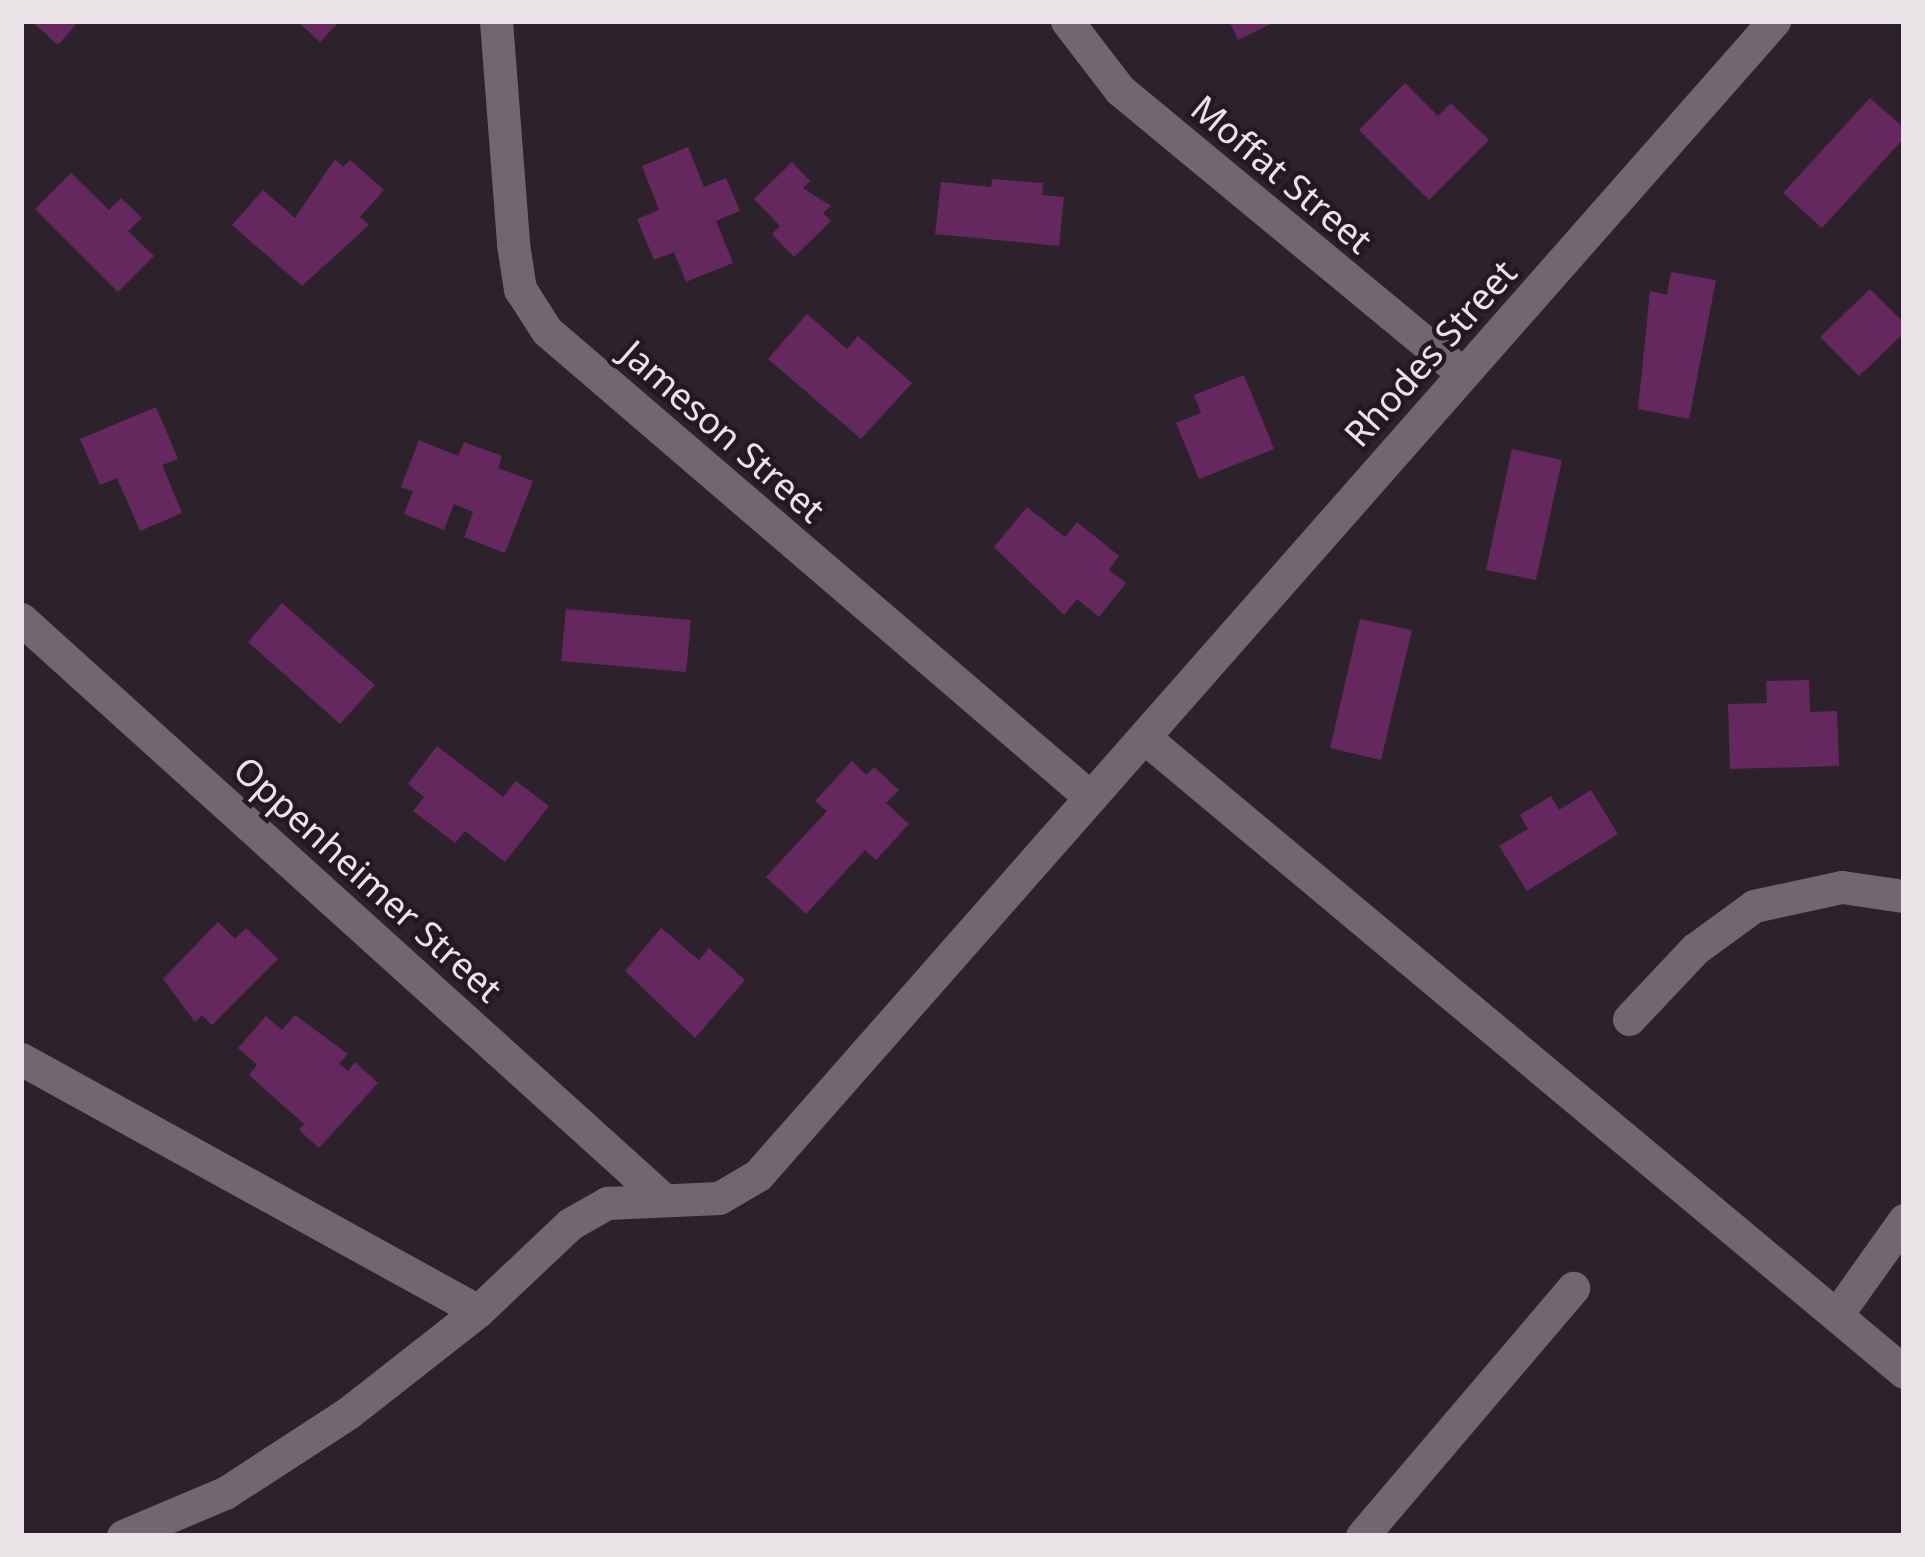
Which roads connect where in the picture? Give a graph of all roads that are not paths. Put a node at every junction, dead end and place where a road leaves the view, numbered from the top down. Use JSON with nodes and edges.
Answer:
{"nodes":[{"id":1,"x":496,"y":21,"type":"edge"},
{"id":2,"x":1067,"y":21,"type":"edge"},
{"id":3,"x":1774,"y":21,"type":"edge"},
{"id":4,"x":1463,"y":374,"type":"junction"},
{"id":5,"x":21,"y":619,"type":"edge"},
{"id":6,"x":1145,"y":738,"type":"junction"},
{"id":7,"x":1090,"y":797,"type":"junction"},
{"id":8,"x":1904,"y":896,"type":"edge"},
{"id":9,"x":1629,"y":1019,"type":"dead end"},
{"id":10,"x":21,"y":1059,"type":"edge"},
{"id":11,"x":662,"y":1198,"type":"junction"},
{"id":12,"x":1904,"y":1220,"type":"edge"},
{"id":13,"x":1573,"y":1288,"type":"dead end"},
{"id":14,"x":478,"y":1311,"type":"junction"},
{"id":15,"x":1838,"y":1313,"type":"junction"},
{"id":16,"x":1904,"y":1372,"type":"edge"},
{"id":17,"x":122,"y":1536,"type":"edge"},
{"id":18,"x":1362,"y":1536,"type":"edge"}],
"edges":[{"from":1,"to":7,"type":"street","name":"Jameson Street"},
{"from":2,"to":4,"type":"street","name":"Moffat Street"},
{"from":3,"to":4,"type":"street","name":"Rhodes Street"},
{"from":4,"to":6,"type":"street","name":"Rhodes Street"},
{"from":5,"to":11,"type":"street","name":"Oppenheimer Street"},
{"from":6,"to":7,"type":"street","name":"Rhodes Street"},
{"from":6,"to":15,"type":"street"},
{"from":7,"to":11,"type":"street","name":"Rhodes Street"},
{"from":8,"to":9,"type":"street"},
{"from":10,"to":14,"type":"street"},
{"from":11,"to":14,"type":"street","name":"Rhodes Street"},
{"from":12,"to":15,"type":"street"},
{"from":13,"to":18,"type":"street"},
{"from":14,"to":17,"type":"street","name":"Rhodes Street"},
{"from":15,"to":16,"type":"street"}]}
